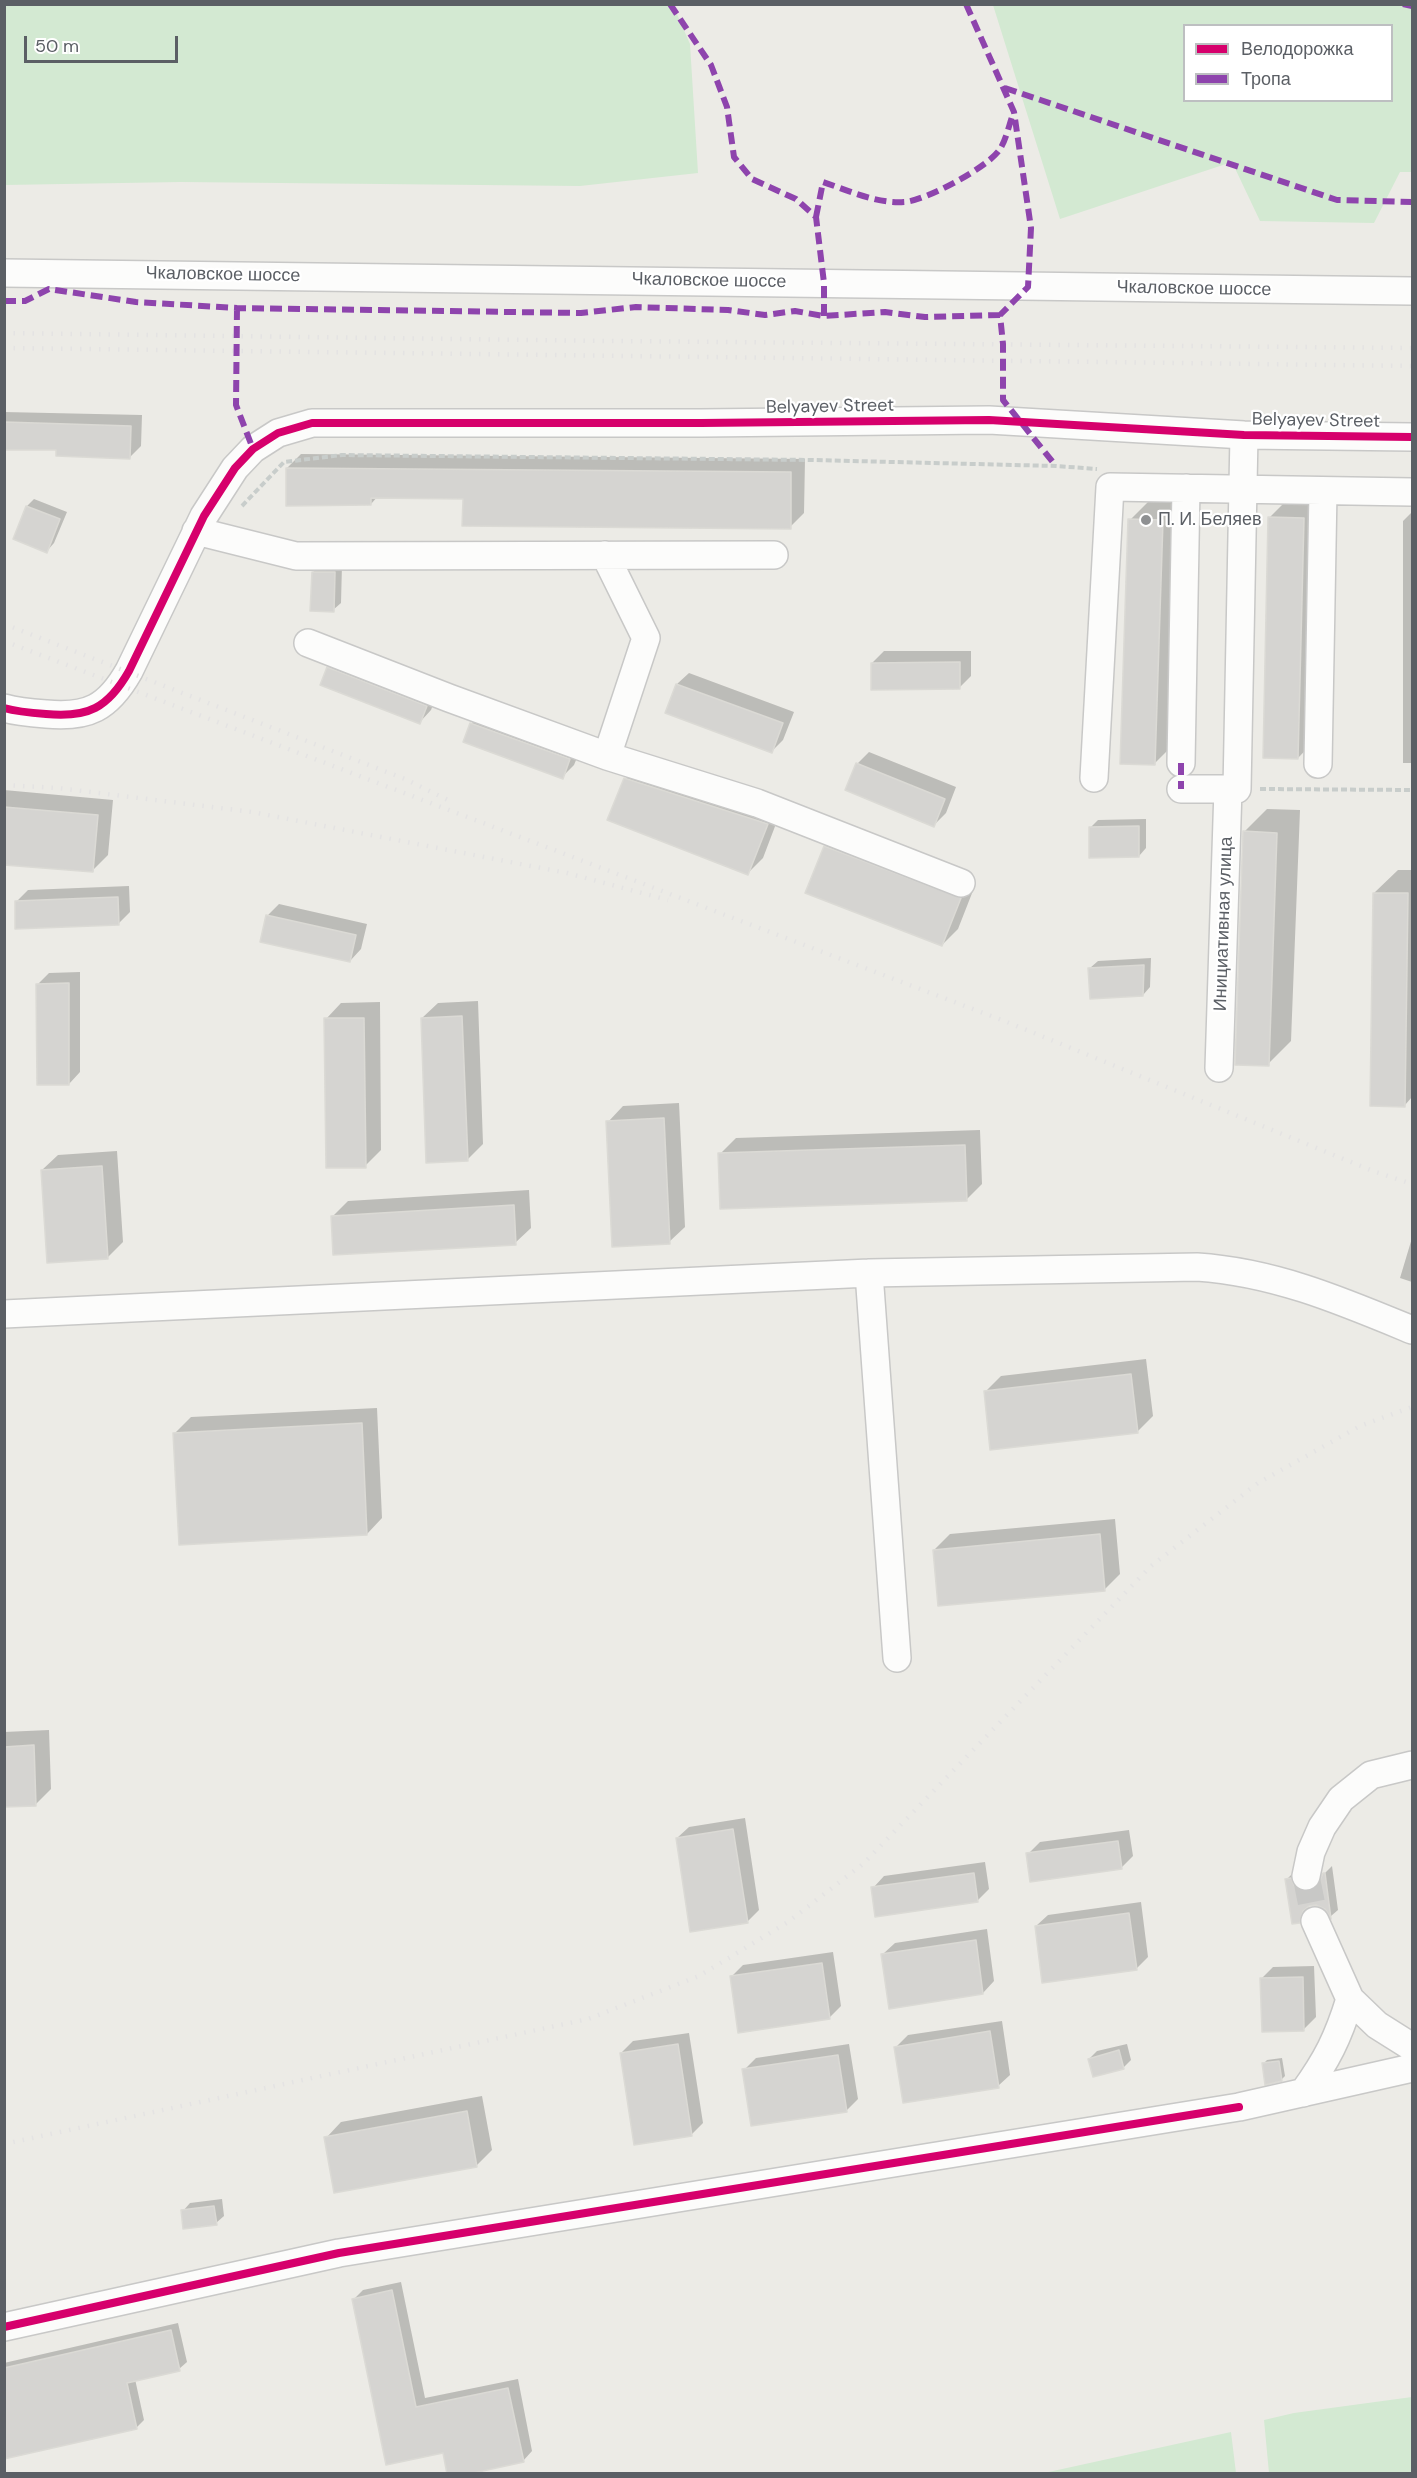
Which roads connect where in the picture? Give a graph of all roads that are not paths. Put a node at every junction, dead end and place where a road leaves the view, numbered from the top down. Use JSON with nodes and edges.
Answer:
{"nodes":[{"id":1,"x":4,"y":273,"type":"edge"},
{"id":2,"x":1413,"y":291,"type":"edge"},
{"id":3,"x":1244,"y":435,"type":"junction"},
{"id":4,"x":1413,"y":437,"type":"edge"},
{"id":5,"x":1186,"y":488,"type":"junction"},
{"id":6,"x":1244,"y":489,"type":"junction"},
{"id":7,"x":1323,"y":491,"type":"junction"},
{"id":8,"x":1413,"y":492,"type":"edge"},
{"id":9,"x":196,"y":531,"type":"junction"},
{"id":10,"x":605,"y":555,"type":"junction"},
{"id":11,"x":774,"y":555,"type":"dead end"},
{"id":12,"x":308,"y":643,"type":"dead end"},
{"id":13,"x":4,"y":708,"type":"edge"},
{"id":14,"x":607,"y":756,"type":"junction"},
{"id":15,"x":1318,"y":764,"type":"dead end"},
{"id":16,"x":1094,"y":778,"type":"dead end"},
{"id":17,"x":1233,"y":789,"type":"junction"},
{"id":18,"x":961,"y":883,"type":"dead end"},
{"id":19,"x":1219,"y":1068,"type":"dead end"},
{"id":20,"x":869,"y":1273,"type":"junction"},
{"id":21,"x":4,"y":1314,"type":"edge"},
{"id":22,"x":1413,"y":1330,"type":"edge"},
{"id":23,"x":897,"y":1658,"type":"dead end"},
{"id":24,"x":1413,"y":1765,"type":"edge"},
{"id":25,"x":1306,"y":1876,"type":"tunnel mouth"},
{"id":26,"x":1315,"y":1921,"type":"tunnel mouth"},
{"id":27,"x":1350,"y":1999,"type":"junction"},
{"id":28,"x":1413,"y":2047,"type":"edge"},
{"id":29,"x":1413,"y":2068,"type":"edge"},
{"id":30,"x":1303,"y":2093,"type":"junction"},
{"id":31,"x":4,"y":2327,"type":"edge"}],
"edges":[{"from":1,"to":2,"type":"street","name":"Чкаловское шоссе"},
{"from":3,"to":4,"type":"street","name":"Belyayev Street"},
{"from":3,"to":6,"type":"street","name":"Инициативная улица"},
{"from":3,"to":9,"type":"street","name":"Belyayev Street"},
{"from":5,"to":6,"type":"street"},
{"from":5,"to":16,"type":"street"},
{"from":5,"to":17,"type":"street"},
{"from":6,"to":7,"type":"street"},
{"from":6,"to":17,"type":"street","name":"Инициативная улица"},
{"from":7,"to":8,"type":"street"},
{"from":7,"to":15,"type":"street"},
{"from":9,"to":10,"type":"street"},
{"from":9,"to":13,"type":"street","name":"Belyayev Street"},
{"from":10,"to":11,"type":"street"},
{"from":10,"to":14,"type":"street"},
{"from":12,"to":14,"type":"street"},
{"from":14,"to":18,"type":"street"},
{"from":17,"to":19,"type":"street","name":"Инициативная улица"},
{"from":20,"to":21,"type":"street"},
{"from":20,"to":22,"type":"street"},
{"from":20,"to":23,"type":"street"},
{"from":24,"to":25,"type":"street"},
{"from":26,"to":27,"type":"street"},
{"from":27,"to":28,"type":"street"},
{"from":27,"to":30,"type":"street"},
{"from":29,"to":30,"type":"street"},
{"from":30,"to":31,"type":"street"}]}
